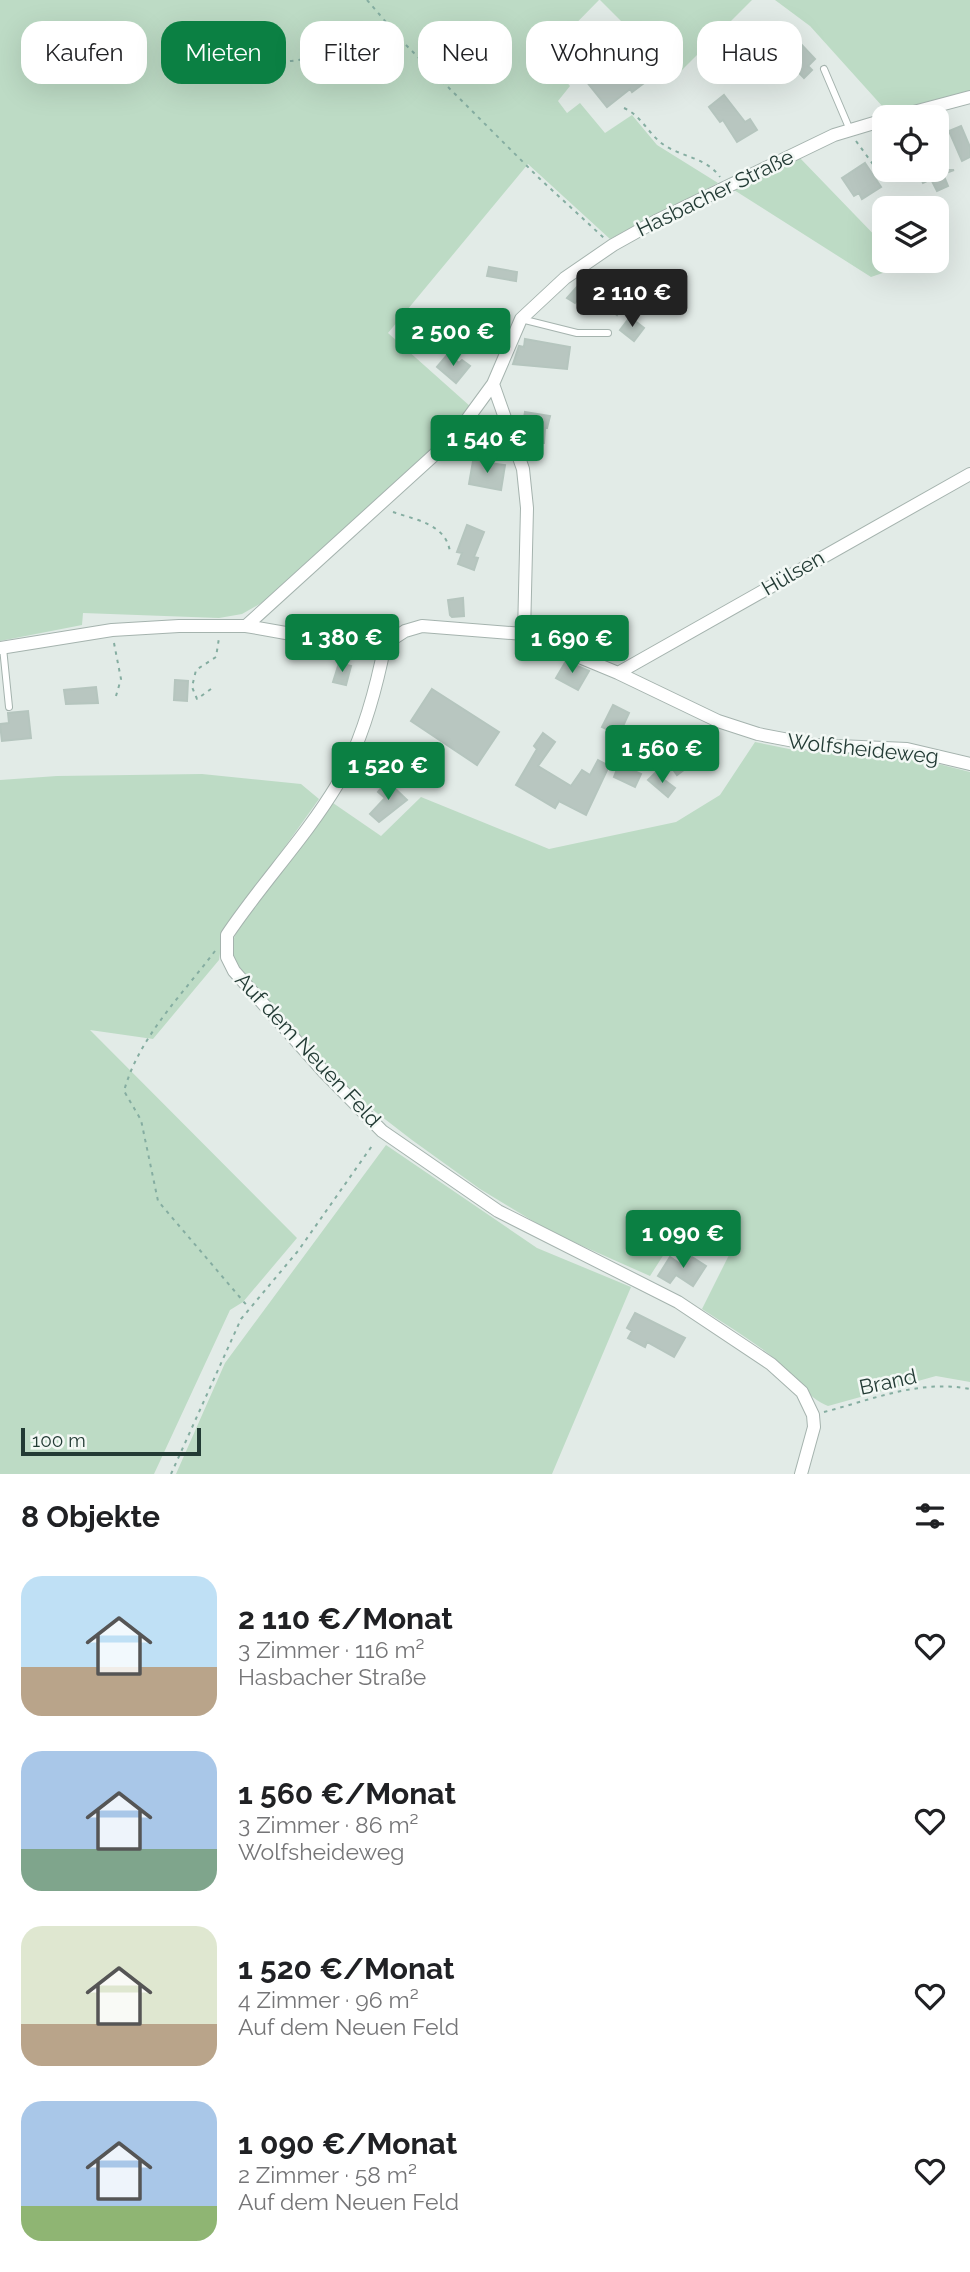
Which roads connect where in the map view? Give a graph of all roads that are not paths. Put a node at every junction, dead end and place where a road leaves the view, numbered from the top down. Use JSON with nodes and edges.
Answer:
{"nodes":[{"id":1,"x":824,"y":69,"type":"dead end"},
{"id":2,"x":970,"y":97,"type":"edge"},
{"id":3,"x":940,"y":105,"type":"edge"},
{"id":4,"x":872,"y":124,"type":"edge"},
{"id":5,"x":850,"y":131,"type":"junction"},
{"id":6,"x":522,"y":319,"type":"junction"},
{"id":7,"x":608,"y":333,"type":"dead end"},
{"id":8,"x":494,"y":384,"type":"junction"},
{"id":9,"x":970,"y":474,"type":"edge"},
{"id":10,"x":246,"y":626,"type":"junction"},
{"id":11,"x":524,"y":634,"type":"junction"},
{"id":12,"x":385,"y":644,"type":"junction"},
{"id":13,"x":2,"y":648,"type":"edge"},
{"id":14,"x":618,"y":673,"type":"junction"},
{"id":15,"x":9,"y":707,"type":"dead end"},
{"id":16,"x":970,"y":764,"type":"edge"},
{"id":17,"x":802,"y":1474,"type":"edge"}],
"edges":[{"from":1,"to":5,"type":"lane"},
{"from":2,"to":3,"type":"street"},
{"from":4,"to":5,"type":"street","name":"Hasbacher Straße"},
{"from":5,"to":6,"type":"street","name":"Hasbacher Straße"},
{"from":6,"to":7,"type":"lane"},
{"from":6,"to":8,"type":"street","name":"Hasbacher Straße"},
{"from":8,"to":10,"type":"street","name":"Hasbacher Straße"},
{"from":8,"to":11,"type":"street"},
{"from":9,"to":14,"type":"street","name":"Hülsen"},
{"from":10,"to":12,"type":"street"},
{"from":10,"to":13,"type":"street"},
{"from":11,"to":12,"type":"street","name":"Wolfsheideweg"},
{"from":11,"to":14,"type":"street","name":"Wolfsheideweg"},
{"from":12,"to":17,"type":"street","name":"Auf dem Neuen Feld"},
{"from":13,"to":15,"type":"lane"},
{"from":14,"to":16,"type":"street","name":"Wolfsheideweg"}]}
